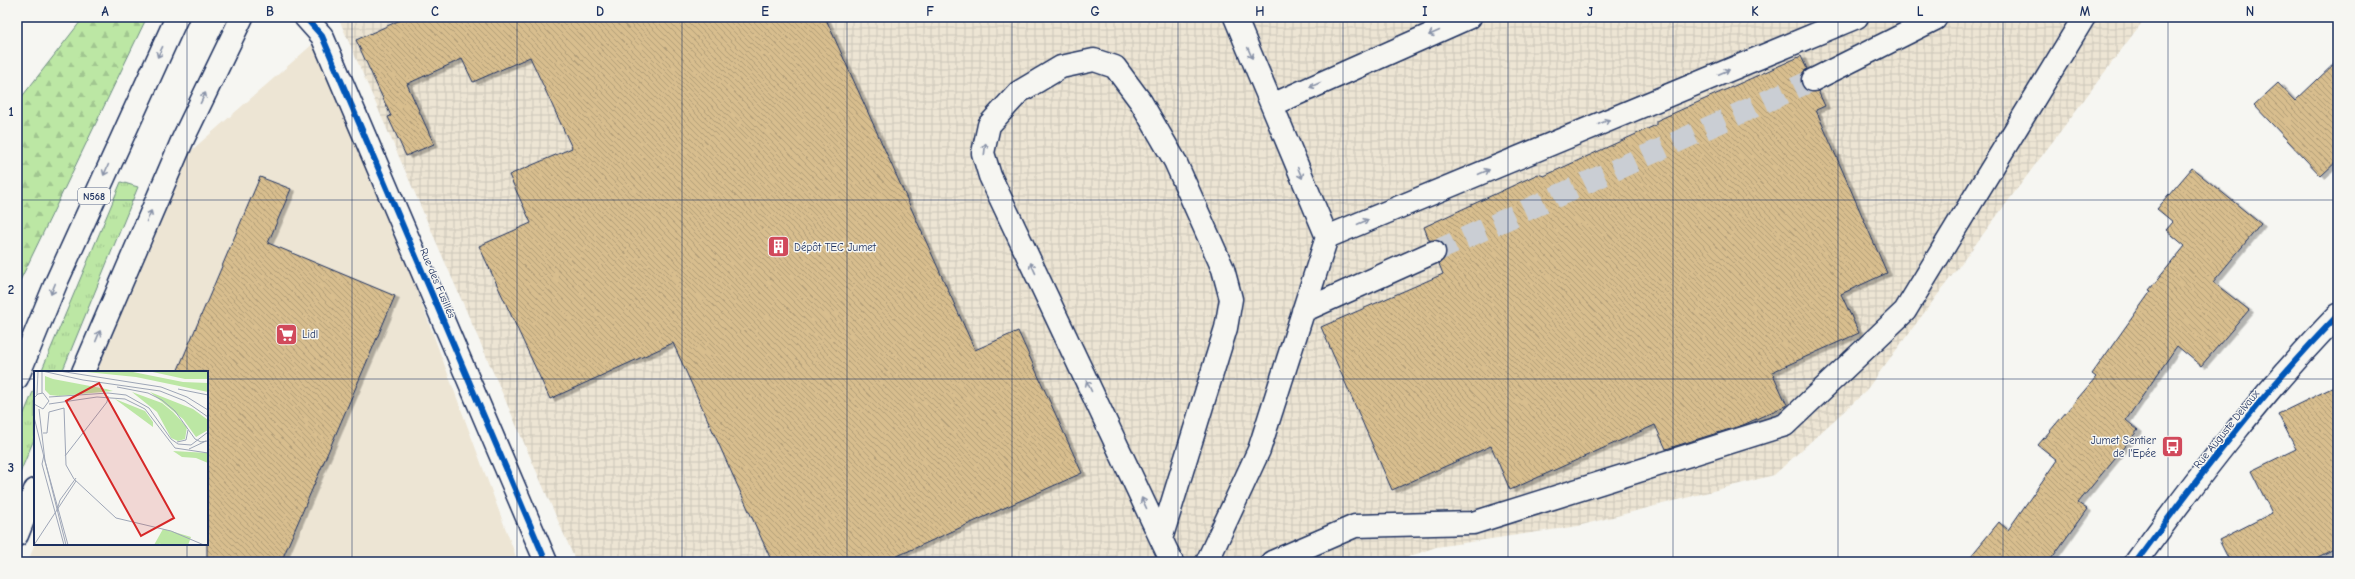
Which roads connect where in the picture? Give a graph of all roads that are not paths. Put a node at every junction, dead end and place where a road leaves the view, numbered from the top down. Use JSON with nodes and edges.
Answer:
{"nodes":[{"id":1,"x":177,"y":17,"type":"edge"},
{"id":2,"x":242,"y":17,"type":"edge"},
{"id":3,"x":305,"y":17,"type":"edge"},
{"id":4,"x":1235,"y":17,"type":"edge"},
{"id":5,"x":1470,"y":17,"type":"edge"},
{"id":6,"x":1857,"y":17,"type":"edge"},
{"id":7,"x":1912,"y":17,"type":"edge"},
{"id":8,"x":2084,"y":17,"type":"edge"},
{"id":9,"x":1937,"y":18,"type":"edge"},
{"id":10,"x":1812,"y":80,"type":"tunnel mouth"},
{"id":11,"x":1272,"y":105,"type":"junction"},
{"id":12,"x":1327,"y":237,"type":"junction"},
{"id":13,"x":1434,"y":252,"type":"tunnel mouth"},
{"id":14,"x":1303,"y":311,"type":"junction"},
{"id":15,"x":2338,"y":315,"type":"edge"},
{"id":16,"x":83,"y":371,"type":"edge"},
{"id":17,"x":17,"y":378,"type":"edge"},
{"id":18,"x":34,"y":492,"type":"edge"},
{"id":19,"x":17,"y":535,"type":"edge"},
{"id":20,"x":1161,"y":539,"type":"junction"},
{"id":21,"x":546,"y":562,"type":"edge"},
{"id":22,"x":1172,"y":562,"type":"edge"},
{"id":23,"x":1207,"y":562,"type":"edge"},
{"id":24,"x":1272,"y":562,"type":"edge"},
{"id":25,"x":2136,"y":562,"type":"edge"}],
"edges":[{"from":1,"to":17,"type":"main road","number":"N568","one_way":true},
{"from":16,"to":2,"type":"main road","one_way":true},
{"from":3,"to":21,"type":"main road","name":"Rue des Fusillés"},
{"from":4,"to":11,"type":"main road","one_way":true},
{"from":5,"to":11,"type":"main road","one_way":true},
{"from":12,"to":6,"type":"main road","one_way":true},
{"from":7,"to":9,"type":"main road"},
{"from":8,"to":24,"type":"main road"},
{"from":9,"to":10,"type":"main road"},
{"from":11,"to":12,"type":"main road","one_way":true},
{"from":12,"to":14,"type":"main road"},
{"from":13,"to":14,"type":"main road"},
{"from":14,"to":23,"type":"main road"},
{"from":15,"to":25,"type":"main road","name":"Rue Auguste Delvaux"},
{"from":18,"to":19,"type":"main road"},
{"from":20,"to":20,"type":"main road","one_way":true},
{"from":20,"to":22,"type":"main road"}]}
